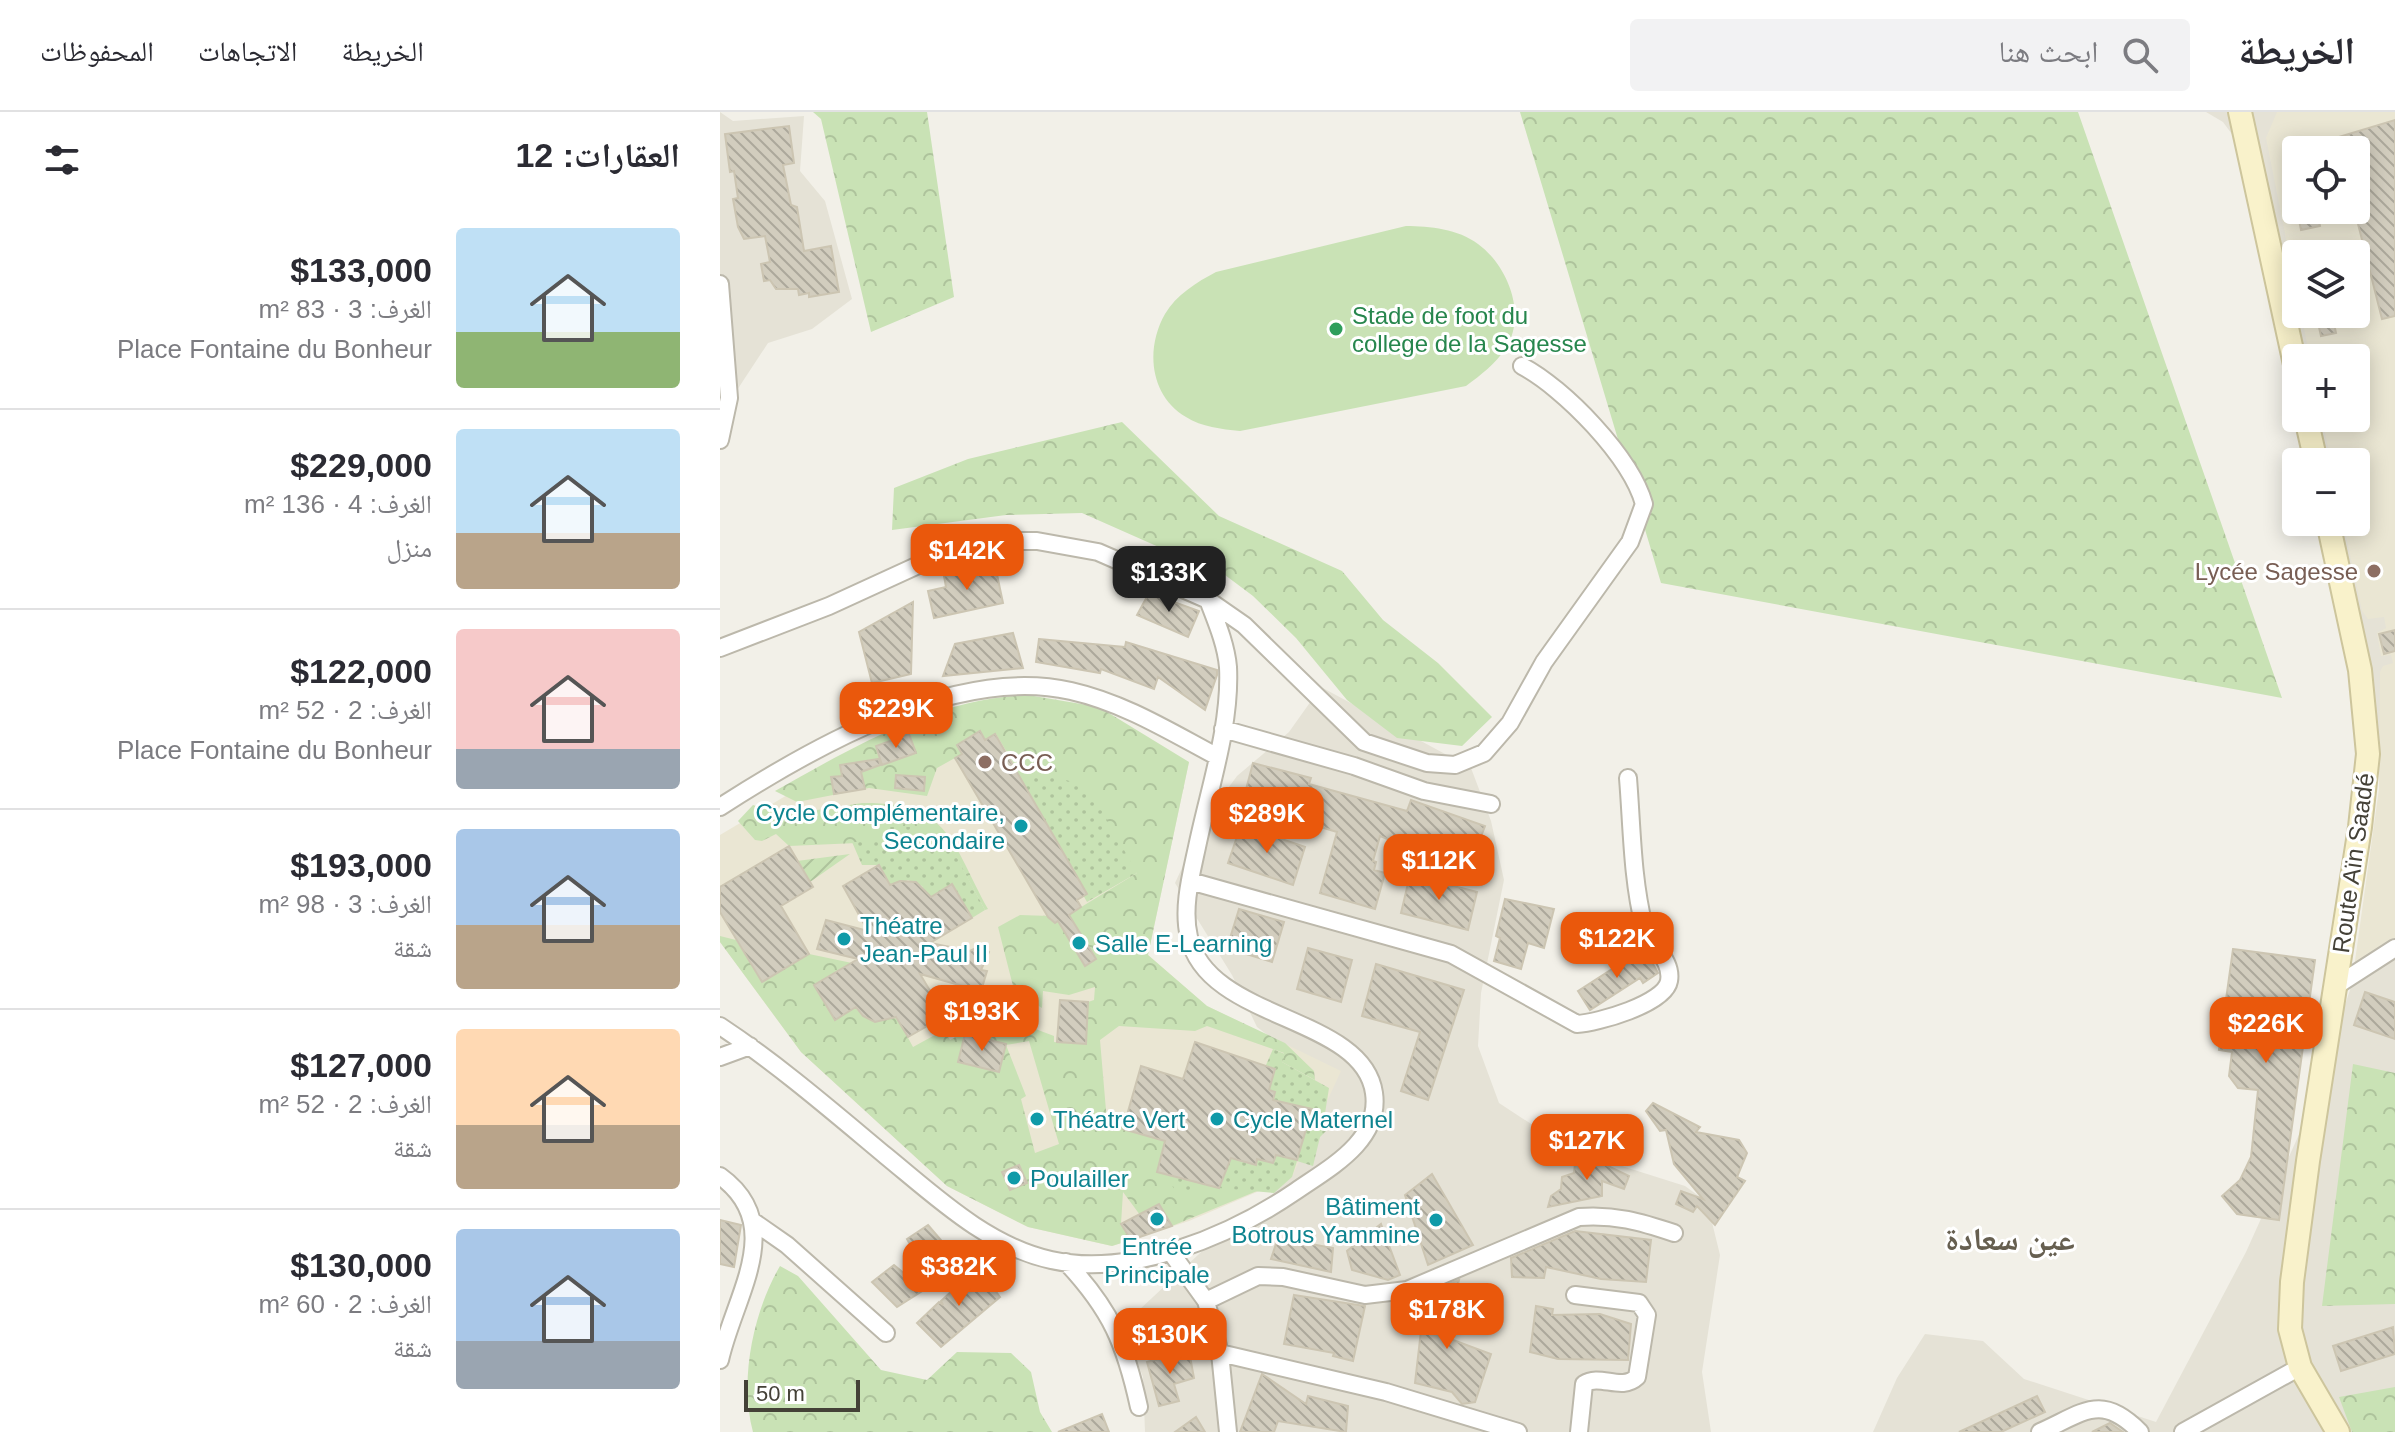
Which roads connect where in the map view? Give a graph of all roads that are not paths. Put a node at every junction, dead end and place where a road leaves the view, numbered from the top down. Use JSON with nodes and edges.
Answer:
{"nodes":[{"id":1,"x":2240,"y":112,"type":"edge"},
{"id":2,"x":720,"y":284,"type":"edge"},
{"id":3,"x":2291,"y":344,"type":"edge"},
{"id":4,"x":1522,"y":366,"type":"dead end"},
{"id":5,"x":720,"y":440,"type":"edge"},
{"id":6,"x":2331,"y":536,"type":"edge"},
{"id":7,"x":1208,"y":600,"type":"junction"},
{"id":8,"x":720,"y":648,"type":"edge"},
{"id":9,"x":1223,"y":729,"type":"junction"},
{"id":10,"x":1216,"y":756,"type":"junction"},
{"id":11,"x":1628,"y":778,"type":"dead end"},
{"id":12,"x":1491,"y":804,"type":"dead end"},
{"id":13,"x":720,"y":807,"type":"edge"},
{"id":14,"x":1190,"y":881,"type":"junction"},
{"id":15,"x":2395,"y":948,"type":"edge"},
{"id":16,"x":2336,"y":986,"type":"junction"},
{"id":17,"x":720,"y":1026,"type":"edge"},
{"id":18,"x":750,"y":1046,"type":"junction"},
{"id":19,"x":720,"y":1057,"type":"edge"},
{"id":20,"x":720,"y":1176,"type":"edge"},
{"id":21,"x":754,"y":1222,"type":"junction"},
{"id":22,"x":1674,"y":1233,"type":"dead end"},
{"id":23,"x":1172,"y":1254,"type":"junction"},
{"id":24,"x":1066,"y":1262,"type":"junction"},
{"id":25,"x":1575,"y":1295,"type":"dead end"},
{"id":26,"x":1206,"y":1301,"type":"junction"},
{"id":27,"x":886,"y":1333,"type":"dead end"},
{"id":28,"x":1220,"y":1353,"type":"junction"},
{"id":29,"x":720,"y":1360,"type":"edge"},
{"id":30,"x":2300,"y":1367,"type":"junction"},
{"id":31,"x":1139,"y":1407,"type":"dead end"},
{"id":32,"x":1228,"y":1432,"type":"edge"},
{"id":33,"x":1518,"y":1432,"type":"edge"},
{"id":34,"x":1579,"y":1432,"type":"edge"},
{"id":35,"x":2040,"y":1432,"type":"edge"},
{"id":36,"x":2140,"y":1432,"type":"edge"},
{"id":37,"x":2183,"y":1432,"type":"edge"},
{"id":38,"x":2338,"y":1432,"type":"edge"}],
"edges":[{"from":1,"to":3,"type":"street"},
{"from":2,"to":5,"type":"street"},
{"from":4,"to":7,"type":"street"},
{"from":6,"to":16,"type":"street","name":"Route Aïn Saadé"},
{"from":7,"to":8,"type":"street"},
{"from":7,"to":9,"type":"street"},
{"from":9,"to":10,"type":"street"},
{"from":9,"to":12,"type":"street"},
{"from":10,"to":13,"type":"street"},
{"from":10,"to":14,"type":"street"},
{"from":11,"to":14,"type":"street"},
{"from":14,"to":23,"type":"street"},
{"from":15,"to":16,"type":"street"},
{"from":16,"to":30,"type":"street","name":"Route Aïn Saadé"},
{"from":17,"to":18,"type":"street"},
{"from":18,"to":19,"type":"street"},
{"from":18,"to":24,"type":"street"},
{"from":20,"to":21,"type":"street"},
{"from":21,"to":27,"type":"street"},
{"from":21,"to":29,"type":"street"},
{"from":22,"to":26,"type":"street"},
{"from":23,"to":24,"type":"street"},
{"from":23,"to":26,"type":"street"},
{"from":24,"to":31,"type":"street"},
{"from":25,"to":34,"type":"street"},
{"from":26,"to":28,"type":"street"},
{"from":28,"to":32,"type":"street"},
{"from":28,"to":33,"type":"street"},
{"from":30,"to":37,"type":"street"},
{"from":30,"to":38,"type":"street","name":"Route Aïn Saadé"},
{"from":35,"to":36,"type":"street"}]}
